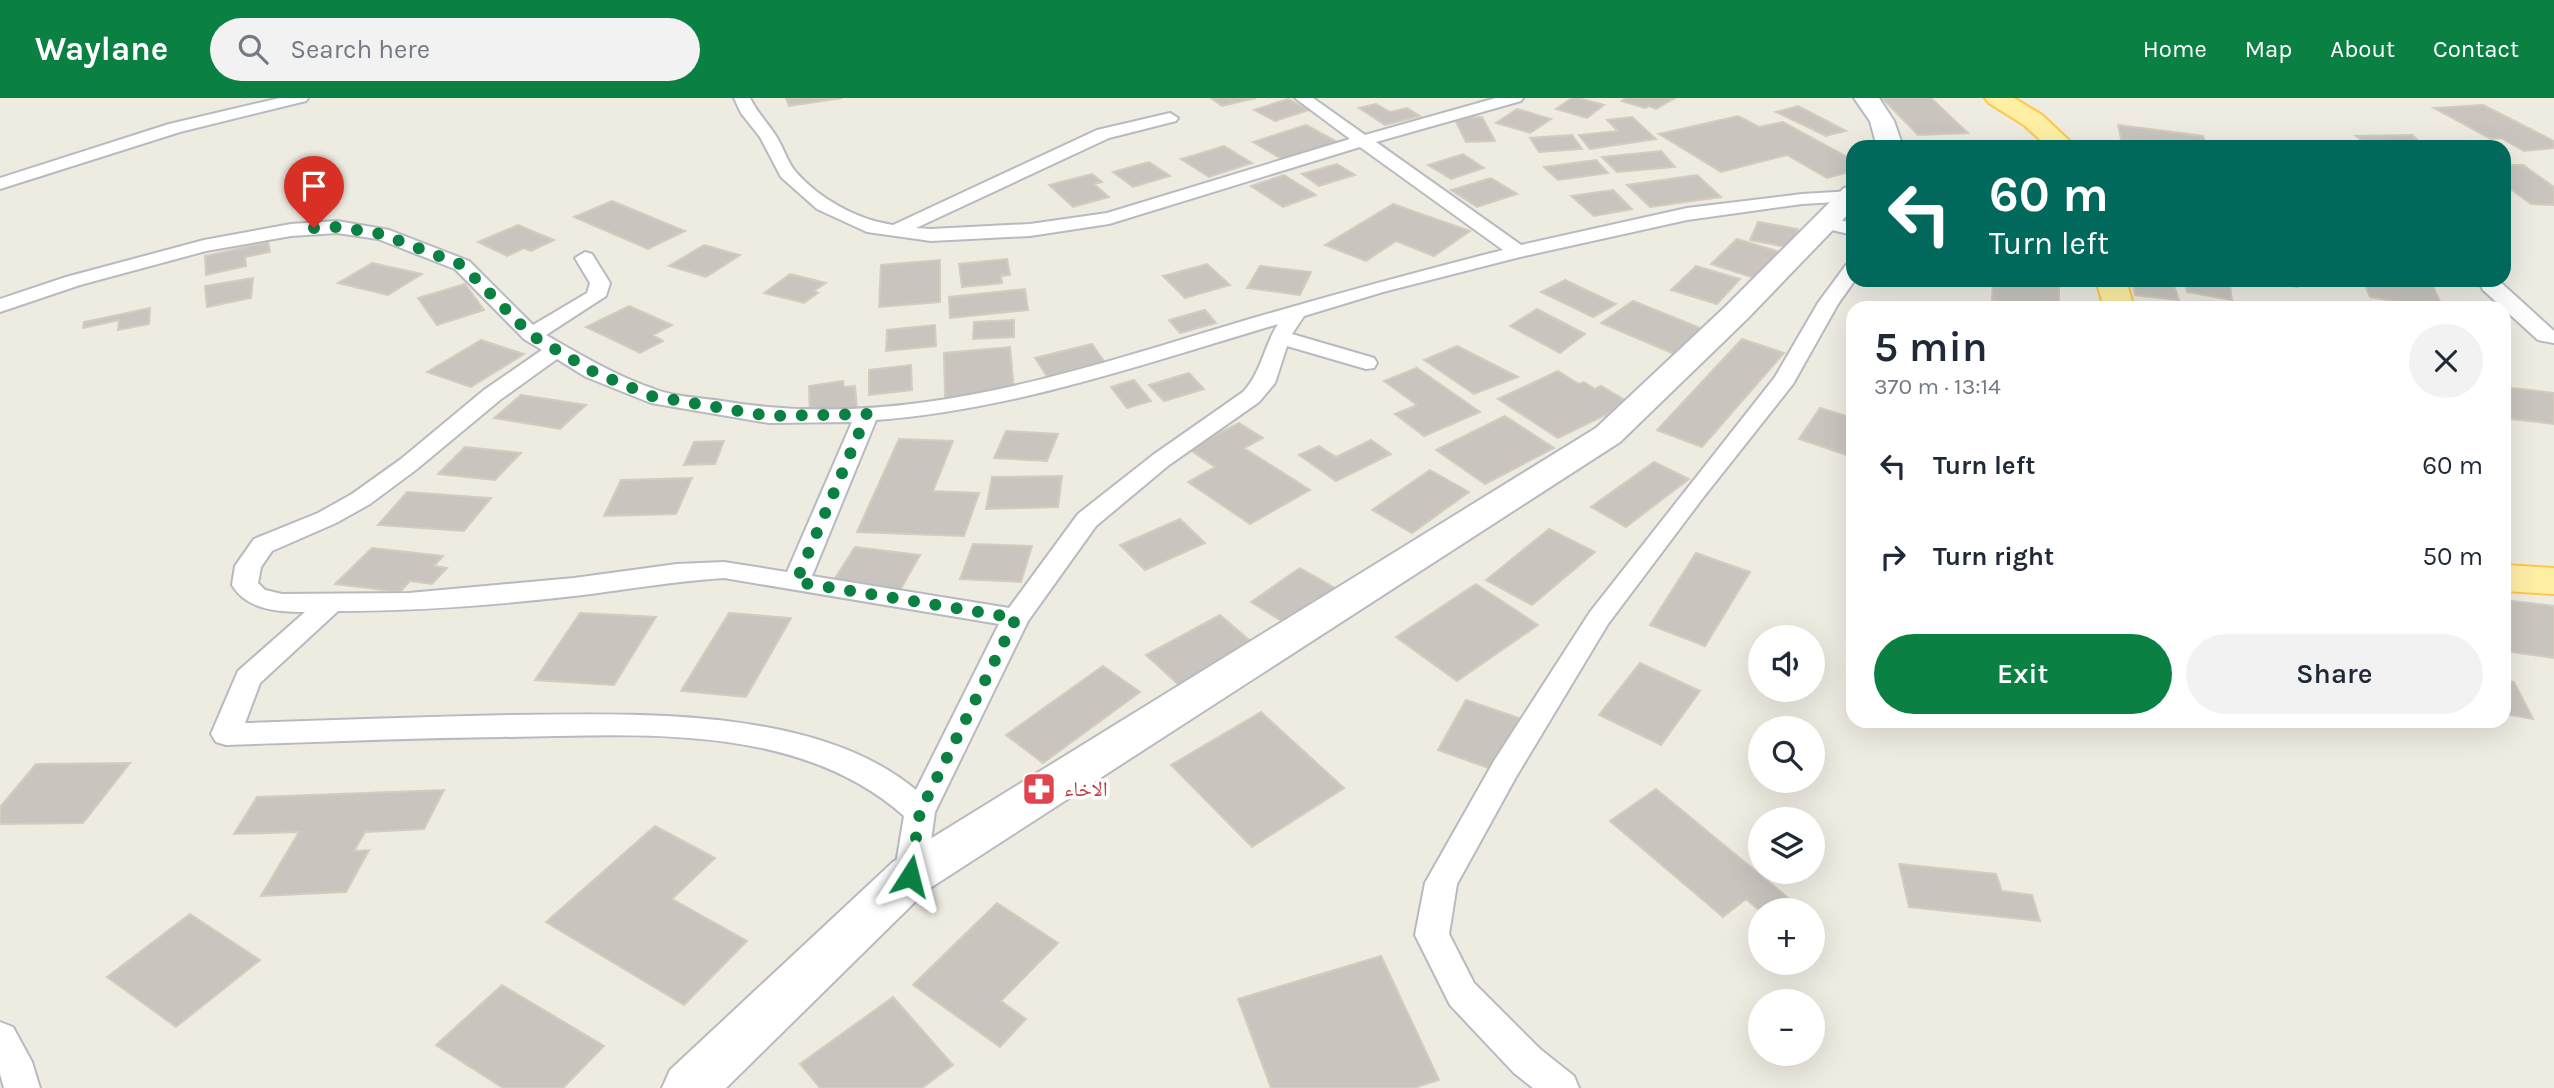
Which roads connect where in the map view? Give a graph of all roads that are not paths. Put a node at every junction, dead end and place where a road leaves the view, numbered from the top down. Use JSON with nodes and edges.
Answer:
{"nodes":[{"id":1,"x":300,"y":98,"type":"edge"},
{"id":2,"x":742,"y":98,"type":"edge"},
{"id":3,"x":1303,"y":98,"type":"edge"},
{"id":4,"x":1512,"y":98,"type":"edge"},
{"id":5,"x":1866,"y":98,"type":"edge"},
{"id":6,"x":1997,"y":98,"type":"edge"},
{"id":7,"x":1170,"y":118,"type":"dead end"},
{"id":8,"x":1889,"y":140,"type":"edge"},
{"id":9,"x":2055,"y":140,"type":"edge"},
{"id":10,"x":1363,"y":143,"type":"junction"},
{"id":11,"x":0,"y":184,"type":"edge"},
{"id":12,"x":1846,"y":211,"type":"edge"},
{"id":13,"x":892,"y":232,"type":"junction"},
{"id":14,"x":1518,"y":252,"type":"junction"},
{"id":15,"x":585,"y":258,"type":"dead end"},
{"id":16,"x":1846,"y":279,"type":"edge"},
{"id":17,"x":2491,"y":287,"type":"edge"},
{"id":18,"x":2506,"y":301,"type":"edge"},
{"id":19,"x":2511,"y":305,"type":"edge"},
{"id":20,"x":0,"y":306,"type":"edge"},
{"id":21,"x":1296,"y":313,"type":"junction"},
{"id":22,"x":531,"y":335,"type":"junction"},
{"id":23,"x":1280,"y":337,"type":"junction"},
{"id":24,"x":2554,"y":337,"type":"edge"},
{"id":25,"x":557,"y":350,"type":"junction"},
{"id":26,"x":1366,"y":363,"type":"dead end"},
{"id":27,"x":867,"y":414,"type":"junction"},
{"id":28,"x":2511,"y":578,"type":"edge"},
{"id":29,"x":2554,"y":581,"type":"edge"},
{"id":30,"x":796,"y":582,"type":"junction"},
{"id":31,"x":328,"y":605,"type":"junction"},
{"id":32,"x":1016,"y":618,"type":"junction"},
{"id":33,"x":920,"y":812,"type":"junction"},
{"id":34,"x":910,"y":876,"type":"junction"},
{"id":35,"x":0,"y":1038,"type":"edge"},
{"id":36,"x":22,"y":1088,"type":"edge"},
{"id":37,"x":689,"y":1088,"type":"edge"},
{"id":38,"x":1561,"y":1088,"type":"edge"}],
"edges":[{"from":1,"to":11,"type":"street"},
{"from":2,"to":13,"type":"street"},
{"from":3,"to":10,"type":"street"},
{"from":4,"to":10,"type":"street"},
{"from":5,"to":8,"type":"street"},
{"from":6,"to":9,"type":"main road"},
{"from":7,"to":13,"type":"street"},
{"from":10,"to":13,"type":"street"},
{"from":10,"to":14,"type":"street"},
{"from":12,"to":14,"type":"street"},
{"from":12,"to":34,"type":"street"},
{"from":14,"to":21,"type":"street"},
{"from":15,"to":22,"type":"street"},
{"from":16,"to":38,"type":"street"},
{"from":17,"to":18,"type":"street"},
{"from":19,"to":24,"type":"street"},
{"from":20,"to":22,"type":"street"},
{"from":21,"to":23,"type":"street"},
{"from":21,"to":27,"type":"street"},
{"from":22,"to":25,"type":"street"},
{"from":23,"to":26,"type":"street"},
{"from":23,"to":32,"type":"street"},
{"from":25,"to":27,"type":"street"},
{"from":25,"to":31,"type":"street"},
{"from":27,"to":30,"type":"street"},
{"from":28,"to":29,"type":"main road"},
{"from":30,"to":31,"type":"street"},
{"from":30,"to":32,"type":"street"},
{"from":31,"to":33,"type":"street"},
{"from":32,"to":33,"type":"street"},
{"from":33,"to":34,"type":"street"},
{"from":34,"to":37,"type":"street"},
{"from":35,"to":36,"type":"street"}]}
